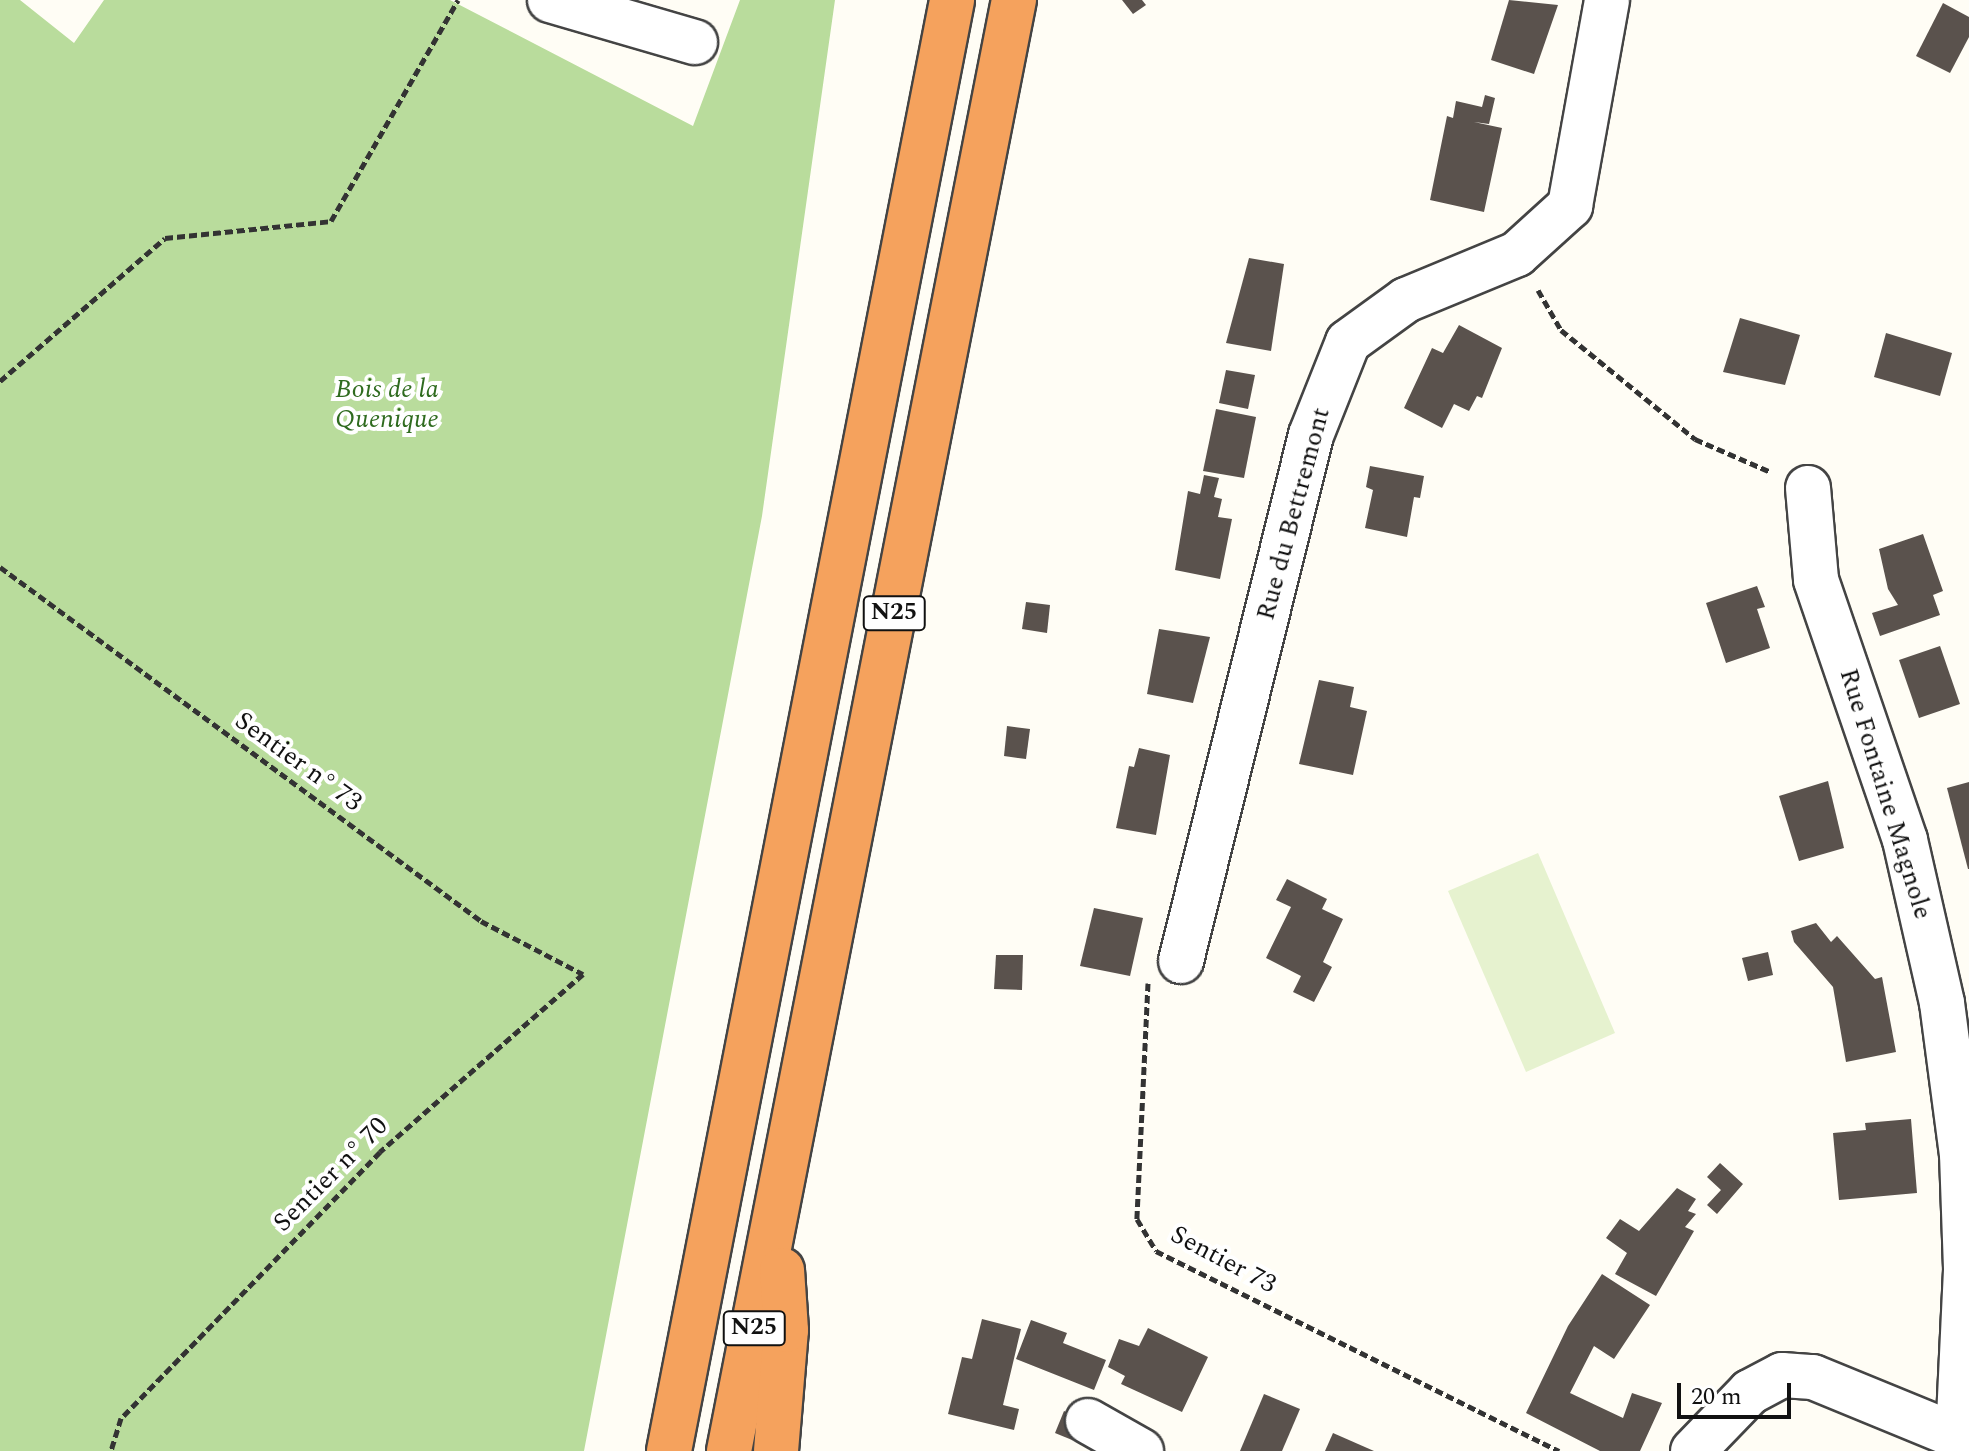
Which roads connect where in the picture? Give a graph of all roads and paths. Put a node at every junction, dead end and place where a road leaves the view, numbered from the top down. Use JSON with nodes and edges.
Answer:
{"nodes":[{"id":1,"x":458,"y":0,"type":"edge"},
{"id":2,"x":550,"y":0,"type":"edge"},
{"id":3,"x":952,"y":0,"type":"edge"},
{"id":4,"x":1014,"y":0,"type":"edge"},
{"id":5,"x":1607,"y":0,"type":"edge"},
{"id":6,"x":695,"y":42,"type":"dead end"},
{"id":7,"x":1561,"y":330,"type":"dead end"},
{"id":8,"x":0,"y":381,"type":"edge"},
{"id":9,"x":1808,"y":488,"type":"joint"},
{"id":10,"x":0,"y":567,"type":"edge"},
{"id":11,"x":1181,"y":961,"type":"joint"},
{"id":12,"x":583,"y":974,"type":"joint"},
{"id":13,"x":779,"y":1205,"type":"junction"},
{"id":14,"x":1088,"y":1421,"type":"dead end"},
{"id":15,"x":1964,"y":1439,"type":"edge"},
{"id":16,"x":111,"y":1451,"type":"edge"},
{"id":17,"x":669,"y":1451,"type":"edge"},
{"id":18,"x":729,"y":1451,"type":"edge"},
{"id":19,"x":776,"y":1451,"type":"edge"},
{"id":20,"x":1141,"y":1451,"type":"edge"},
{"id":21,"x":1559,"y":1451,"type":"edge"},
{"id":22,"x":1693,"y":1451,"type":"edge"}],
"edges":[{"from":1,"to":8,"type":"path"},
{"from":2,"to":6,"type":"street"},
{"from":3,"to":17,"type":"highway","number":"N25"},
{"from":4,"to":13,"type":"highway","number":"N25"},
{"from":5,"to":11,"type":"street","name":"Rue du Bettremont"},
{"from":7,"to":9,"type":"path"},
{"from":9,"to":15,"type":"street","name":"Rue Fontaine Magnole"},
{"from":10,"to":12,"type":"path","name":"Sentier n° 73"},
{"from":11,"to":21,"type":"path","name":"Sentier 73"},
{"from":12,"to":16,"type":"path","name":"Sentier n° 70"},
{"from":13,"to":18,"type":"highway","number":"N25"},
{"from":13,"to":19,"type":"highway"},
{"from":14,"to":20,"type":"street"},
{"from":15,"to":22,"type":"street"}]}
